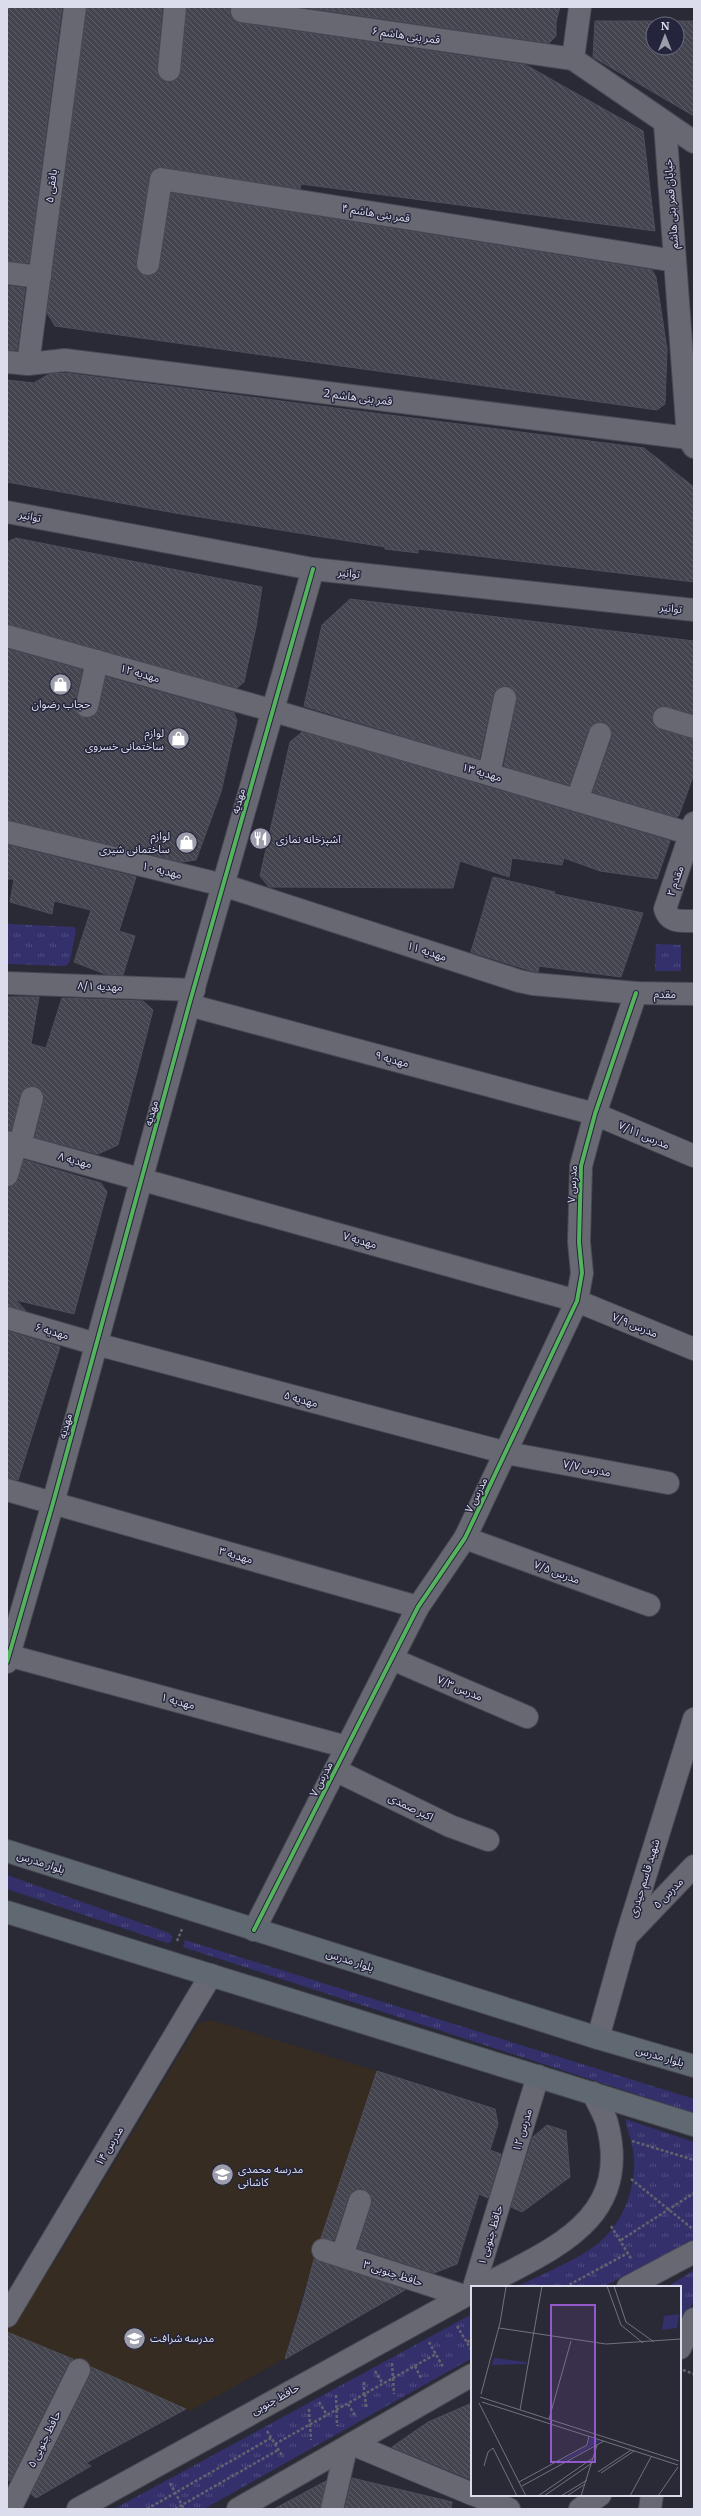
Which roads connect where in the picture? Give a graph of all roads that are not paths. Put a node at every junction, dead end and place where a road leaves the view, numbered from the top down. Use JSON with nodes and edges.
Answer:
{"nodes":[{"id":1,"x":75,"y":7,"type":"edge"},
{"id":2,"x":175,"y":7,"type":"edge"},
{"id":3,"x":243,"y":7,"type":"edge"},
{"id":4,"x":580,"y":7,"type":"edge"},
{"id":5,"x":573,"y":59,"type":"junction"},
{"id":6,"x":169,"y":70,"type":"dead end"},
{"id":7,"x":665,"y":124,"type":"junction"},
{"id":8,"x":694,"y":142,"type":"edge"},
{"id":9,"x":676,"y":260,"type":"junction"},
{"id":10,"x":148,"y":264,"type":"dead end"},
{"id":11,"x":7,"y":272,"type":"edge"},
{"id":12,"x":40,"y":277,"type":"junction"},
{"id":13,"x":687,"y":313,"type":"edge"},
{"id":14,"x":17,"y":363,"type":"edge"},
{"id":15,"x":691,"y":442,"type":"edge"},
{"id":16,"x":8,"y":517,"type":"edge"},
{"id":17,"x":313,"y":569,"type":"junction"},
{"id":18,"x":694,"y":610,"type":"edge"},
{"id":19,"x":7,"y":636,"type":"edge"},
{"id":20,"x":97,"y":661,"type":"junction"},
{"id":21,"x":506,"y":698,"type":"dead end"},
{"id":22,"x":87,"y":706,"type":"dead end"},
{"id":23,"x":274,"y":711,"type":"junction"},
{"id":24,"x":664,"y":718,"type":"dead end"},
{"id":25,"x":694,"y":727,"type":"edge"},
{"id":26,"x":600,"y":734,"type":"dead end"},
{"id":27,"x":488,"y":774,"type":"junction"},
{"id":28,"x":577,"y":800,"type":"junction"},
{"id":29,"x":692,"y":828,"type":"edge"},
{"id":30,"x":7,"y":832,"type":"edge"},
{"id":31,"x":223,"y":885,"type":"junction"},
{"id":32,"x":694,"y":921,"type":"edge"},
{"id":33,"x":7,"y":983,"type":"edge"},
{"id":34,"x":636,"y":993,"type":"junction"},
{"id":35,"x":694,"y":994,"type":"edge"},
{"id":36,"x":191,"y":997,"type":"junction"},
{"id":37,"x":32,"y":1098,"type":"dead end"},
{"id":38,"x":595,"y":1114,"type":"junction"},
{"id":39,"x":14,"y":1144,"type":"edge"},
{"id":40,"x":694,"y":1156,"type":"edge"},
{"id":41,"x":7,"y":1176,"type":"edge"},
{"id":42,"x":143,"y":1179,"type":"junction"},
{"id":43,"x":577,"y":1302,"type":"junction"},
{"id":44,"x":7,"y":1318,"type":"edge"},
{"id":45,"x":96,"y":1344,"type":"junction"},
{"id":46,"x":694,"y":1349,"type":"edge"},
{"id":47,"x":507,"y":1453,"type":"junction"},
{"id":48,"x":668,"y":1483,"type":"dead end"},
{"id":49,"x":7,"y":1490,"type":"edge"},
{"id":50,"x":53,"y":1503,"type":"junction"},
{"id":51,"x":465,"y":1538,"type":"junction"},
{"id":52,"x":649,"y":1605,"type":"dead end"},
{"id":53,"x":418,"y":1607,"type":"junction"},
{"id":54,"x":8,"y":1657,"type":"edge"},
{"id":55,"x":392,"y":1659,"type":"junction"},
{"id":56,"x":527,"y":1717,"type":"dead end"},
{"id":57,"x":694,"y":1719,"type":"edge"},
{"id":58,"x":347,"y":1747,"type":"junction"},
{"id":59,"x":336,"y":1770,"type":"junction"},
{"id":60,"x":488,"y":1840,"type":"dead end"},
{"id":61,"x":7,"y":1843,"type":"edge"},
{"id":62,"x":16,"y":1854,"type":"edge"},
{"id":63,"x":694,"y":1866,"type":"edge"},
{"id":64,"x":7,"y":1912,"type":"edge"},
{"id":65,"x":254,"y":1930,"type":"junction"},
{"id":66,"x":626,"y":1938,"type":"junction"},
{"id":67,"x":211,"y":1975,"type":"junction"},
{"id":68,"x":598,"y":2038,"type":"junction"},
{"id":69,"x":694,"y":2066,"type":"edge"},
{"id":70,"x":538,"y":2076,"type":"junction"},
{"id":71,"x":593,"y":2093,"type":"junction"},
{"id":72,"x":694,"y":2125,"type":"edge"},
{"id":73,"x":506,"y":2184,"type":"joint"},
{"id":74,"x":360,"y":2201,"type":"dead end"},
{"id":75,"x":694,"y":2252,"type":"edge"},
{"id":76,"x":639,"y":2284,"type":"edge"},
{"id":77,"x":474,"y":2286,"type":"edge"},
{"id":78,"x":480,"y":2286,"type":"edge"},
{"id":79,"x":471,"y":2289,"type":"edge"},
{"id":80,"x":471,"y":2291,"type":"edge"},
{"id":81,"x":10,"y":2306,"type":"edge"},
{"id":82,"x":694,"y":2319,"type":"edge"},
{"id":83,"x":681,"y":2346,"type":"edge"},
{"id":84,"x":79,"y":2370,"type":"dead end"},
{"id":85,"x":471,"y":2375,"type":"edge"},
{"id":86,"x":349,"y":2446,"type":"junction"},
{"id":87,"x":471,"y":2494,"type":"edge"},
{"id":88,"x":477,"y":2496,"type":"edge"},
{"id":89,"x":599,"y":2496,"type":"edge"},
{"id":90,"x":652,"y":2496,"type":"edge"},
{"id":91,"x":10,"y":2509,"type":"edge"},
{"id":92,"x":78,"y":2509,"type":"edge"},
{"id":93,"x":238,"y":2509,"type":"edge"},
{"id":94,"x":332,"y":2509,"type":"edge"},
{"id":95,"x":509,"y":2509,"type":"edge"},
{"id":96,"x":580,"y":2509,"type":"edge"},
{"id":97,"x":650,"y":2509,"type":"edge"}],
"edges":[{"from":1,"to":12,"type":"street","name":"بافقی ۵"},
{"from":2,"to":6,"type":"street"},
{"from":3,"to":5,"type":"street","name":"قمر بنی هاشم ۶"},
{"from":4,"to":5,"type":"street"},
{"from":5,"to":7,"type":"street"},
{"from":7,"to":8,"type":"street"},
{"from":7,"to":9,"type":"street","name":"خیابان قمر بنی هاشم"},
{"from":9,"to":10,"type":"street","name":"قمر بنی هاشم ۴"},
{"from":9,"to":13,"type":"street","name":"خیابان قمر بنی هاشم"},
{"from":11,"to":12,"type":"street"},
{"from":12,"to":14,"type":"street","name":"بافقی ۵"},
{"from":13,"to":15,"type":"street","name":"خیابان قمر بنی هاشم"},
{"from":14,"to":15,"type":"street","name":"قمر بنی هاشم 2"},
{"from":16,"to":17,"type":"street","name":"توانیر"},
{"from":17,"to":18,"type":"street","name":"توانیر"},
{"from":17,"to":23,"type":"street","name":"مهدیه"},
{"from":19,"to":20,"type":"street","name":"مهدیه ۱۲"},
{"from":20,"to":22,"type":"street"},
{"from":20,"to":23,"type":"street","name":"مهدیه ۱۲"},
{"from":21,"to":27,"type":"street"},
{"from":23,"to":27,"type":"street","name":"مهدیه ۱۳"},
{"from":23,"to":31,"type":"street","name":"مهدیه"},
{"from":24,"to":25,"type":"street"},
{"from":26,"to":28,"type":"street"},
{"from":27,"to":28,"type":"street","name":"مهدیه ۱۳"},
{"from":28,"to":29,"type":"street","name":"مهدیه ۱۳"},
{"from":29,"to":32,"type":"street","name":"مقدم ۲"},
{"from":30,"to":31,"type":"street","name":"مهدیه ۱۰"},
{"from":31,"to":34,"type":"street","name":"مهدیه ۱۱"},
{"from":31,"to":36,"type":"street","name":"مهدیه"},
{"from":33,"to":36,"type":"street","name":"مهدیه ۸/۱"},
{"from":34,"to":35,"type":"street","name":"مقدم"},
{"from":34,"to":38,"type":"street","name":"مدرس ۷"},
{"from":36,"to":38,"type":"street","name":"مهدیه ۹"},
{"from":36,"to":42,"type":"street","name":"مهدیه"},
{"from":37,"to":39,"type":"street"},
{"from":38,"to":40,"type":"street","name":"مدرس ۷/۱۱"},
{"from":38,"to":43,"type":"street","name":"مدرس ۷"},
{"from":39,"to":41,"type":"street"},
{"from":39,"to":42,"type":"street","name":"مهدیه ۸"},
{"from":42,"to":43,"type":"street","name":"مهدیه ۷"},
{"from":42,"to":45,"type":"street","name":"مهدیه"},
{"from":43,"to":46,"type":"street","name":"مدرس ۷/۹"},
{"from":43,"to":47,"type":"street","name":"مدرس ۷"},
{"from":44,"to":45,"type":"street","name":"مهدیه ۶"},
{"from":45,"to":47,"type":"street","name":"مهدیه ۵"},
{"from":45,"to":50,"type":"street","name":"مهدیه"},
{"from":47,"to":48,"type":"street","name":"مدرس ۷/۷"},
{"from":47,"to":51,"type":"street","name":"مدرس ۷"},
{"from":49,"to":50,"type":"street","name":"مهدیه ۳"},
{"from":50,"to":53,"type":"street","name":"مهدیه ۳"},
{"from":50,"to":54,"type":"street","name":"مهدیه"},
{"from":51,"to":52,"type":"street","name":"مدرس ۷/۵"},
{"from":51,"to":53,"type":"street","name":"مدرس ۷"},
{"from":53,"to":55,"type":"street","name":"مدرس ۷"},
{"from":54,"to":58,"type":"street","name":"مهدیه ۱"},
{"from":55,"to":56,"type":"street","name":"مدرس ۷/۳"},
{"from":55,"to":58,"type":"street","name":"مدرس ۷"},
{"from":57,"to":66,"type":"street","name":"شهید قاسم حیدری"},
{"from":58,"to":59,"type":"street","name":"مدرس ۷"},
{"from":59,"to":60,"type":"street","name":"اکبر صمدی"},
{"from":59,"to":65,"type":"street","name":"مدرس ۷"},
{"from":61,"to":62,"type":"street"},
{"from":62,"to":65,"type":"main road","name":"بلوار مدرس"},
{"from":63,"to":66,"type":"street","name":"مدرس ۵"},
{"from":64,"to":67,"type":"main road"},
{"from":65,"to":68,"type":"main road","name":"بلوار مدرس"},
{"from":66,"to":68,"type":"street","name":"شهید قاسم حیدری"},
{"from":67,"to":70,"type":"main road"},
{"from":67,"to":81,"type":"street","name":"مدرس ۱۴"},
{"from":68,"to":69,"type":"main road","name":"بلوار مدرس"},
{"from":70,"to":71,"type":"main road"},
{"from":70,"to":73,"type":"street","name":"مدرس ۱۲"},
{"from":71,"to":72,"type":"main road"},
{"from":71,"to":78,"type":"street","name":"حافظ جنوبی"},
{"from":73,"to":77,"type":"street","name":"حافظ جنوبی ۱"},
{"from":74,"to":79,"type":"street","name":"حافظ جنوبی ۳"},
{"from":75,"to":76,"type":"street"},
{"from":80,"to":92,"type":"street","name":"حافظ جنوبی"},
{"from":82,"to":83,"type":"street"},
{"from":84,"to":91,"type":"street","name":"حافظ جنوبی ۵"},
{"from":85,"to":86,"type":"street"},
{"from":86,"to":87,"type":"street"},
{"from":86,"to":93,"type":"street"},
{"from":86,"to":94,"type":"street"},
{"from":88,"to":95,"type":"street"},
{"from":89,"to":96,"type":"street"},
{"from":90,"to":97,"type":"street"}]}
